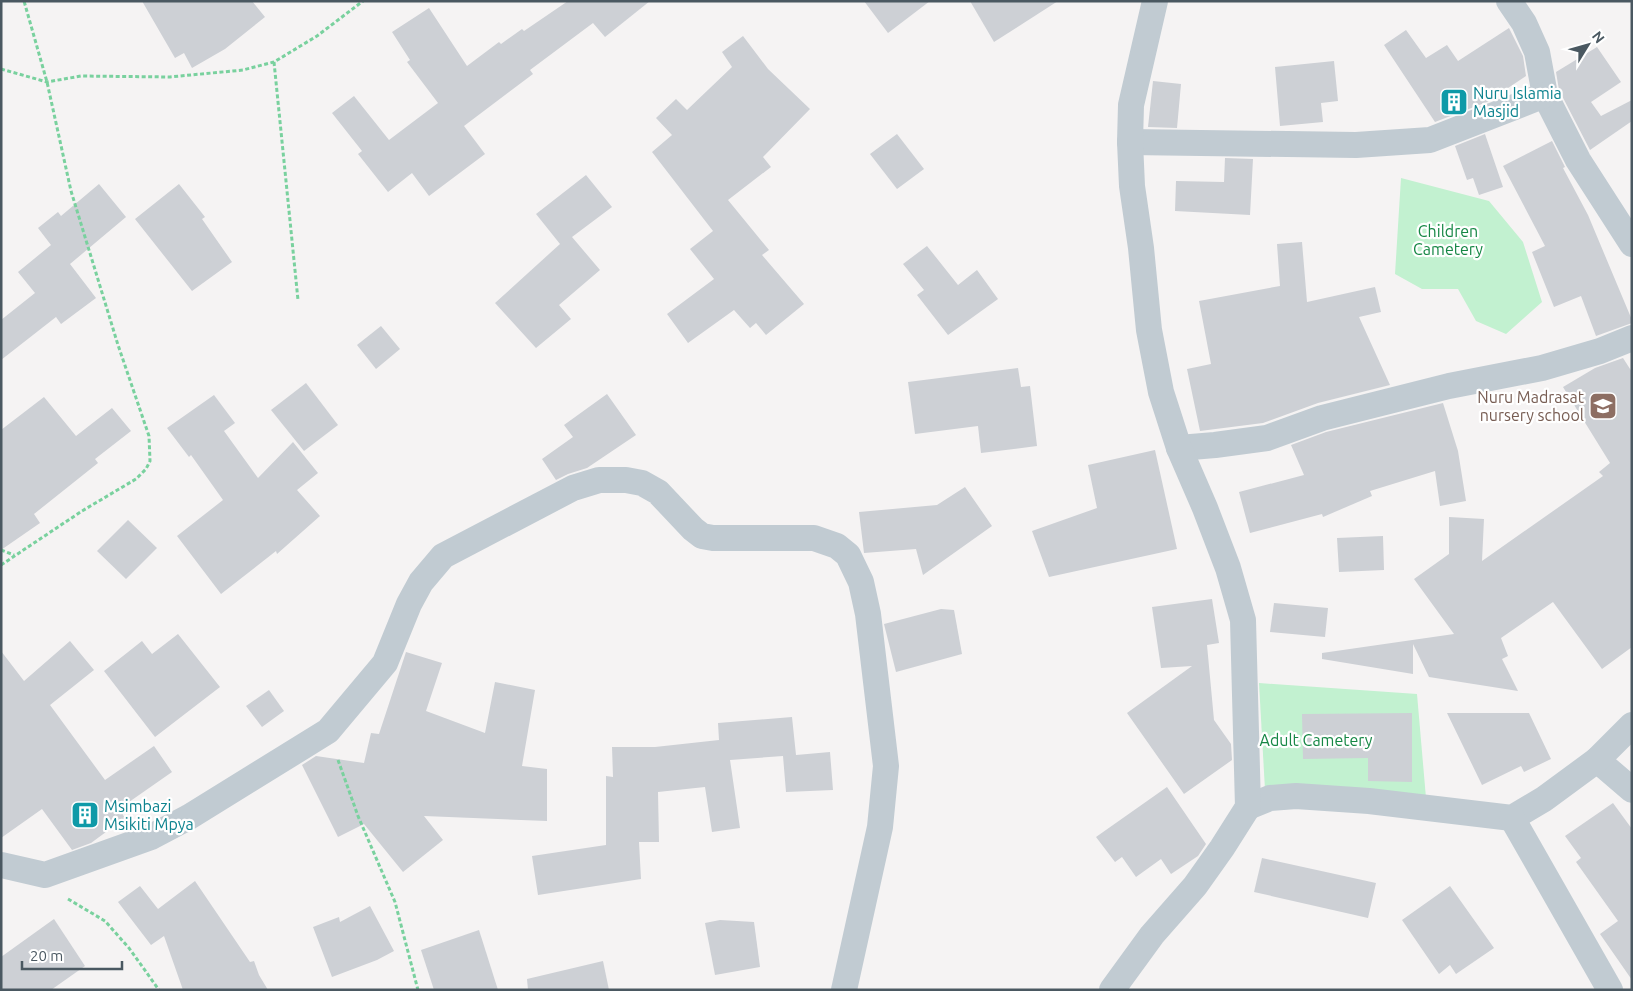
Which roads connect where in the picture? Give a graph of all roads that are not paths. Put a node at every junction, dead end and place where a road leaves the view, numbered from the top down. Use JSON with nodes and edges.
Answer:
{"nodes":[{"id":1,"x":1155,"y":1,"type":"edge"},
{"id":2,"x":1509,"y":1,"type":"edge"},
{"id":3,"x":1545,"y":95,"type":"junction"},
{"id":4,"x":1130,"y":142,"type":"junction"},
{"id":5,"x":1632,"y":244,"type":"edge"},
{"id":6,"x":1632,"y":338,"type":"edge"},
{"id":7,"x":1180,"y":448,"type":"junction"},
{"id":8,"x":1632,"y":725,"type":"edge"},
{"id":9,"x":1597,"y":760,"type":"junction"},
{"id":10,"x":1632,"y":790,"type":"edge"},
{"id":11,"x":1248,"y":807,"type":"junction"},
{"id":12,"x":1512,"y":818,"type":"junction"},
{"id":13,"x":1,"y":865,"type":"edge"},
{"id":14,"x":844,"y":990,"type":"edge"},
{"id":15,"x":1112,"y":990,"type":"edge"},
{"id":16,"x":1610,"y":990,"type":"edge"}],
"edges":[{"from":1,"to":4,"type":"street"},
{"from":2,"to":3,"type":"street"},
{"from":3,"to":4,"type":"street"},
{"from":3,"to":5,"type":"street"},
{"from":4,"to":7,"type":"street"},
{"from":6,"to":7,"type":"street"},
{"from":7,"to":11,"type":"street"},
{"from":8,"to":9,"type":"street"},
{"from":9,"to":10,"type":"street"},
{"from":9,"to":12,"type":"street"},
{"from":11,"to":12,"type":"street"},
{"from":11,"to":15,"type":"street"},
{"from":12,"to":16,"type":"street"},
{"from":13,"to":14,"type":"street"}]}
